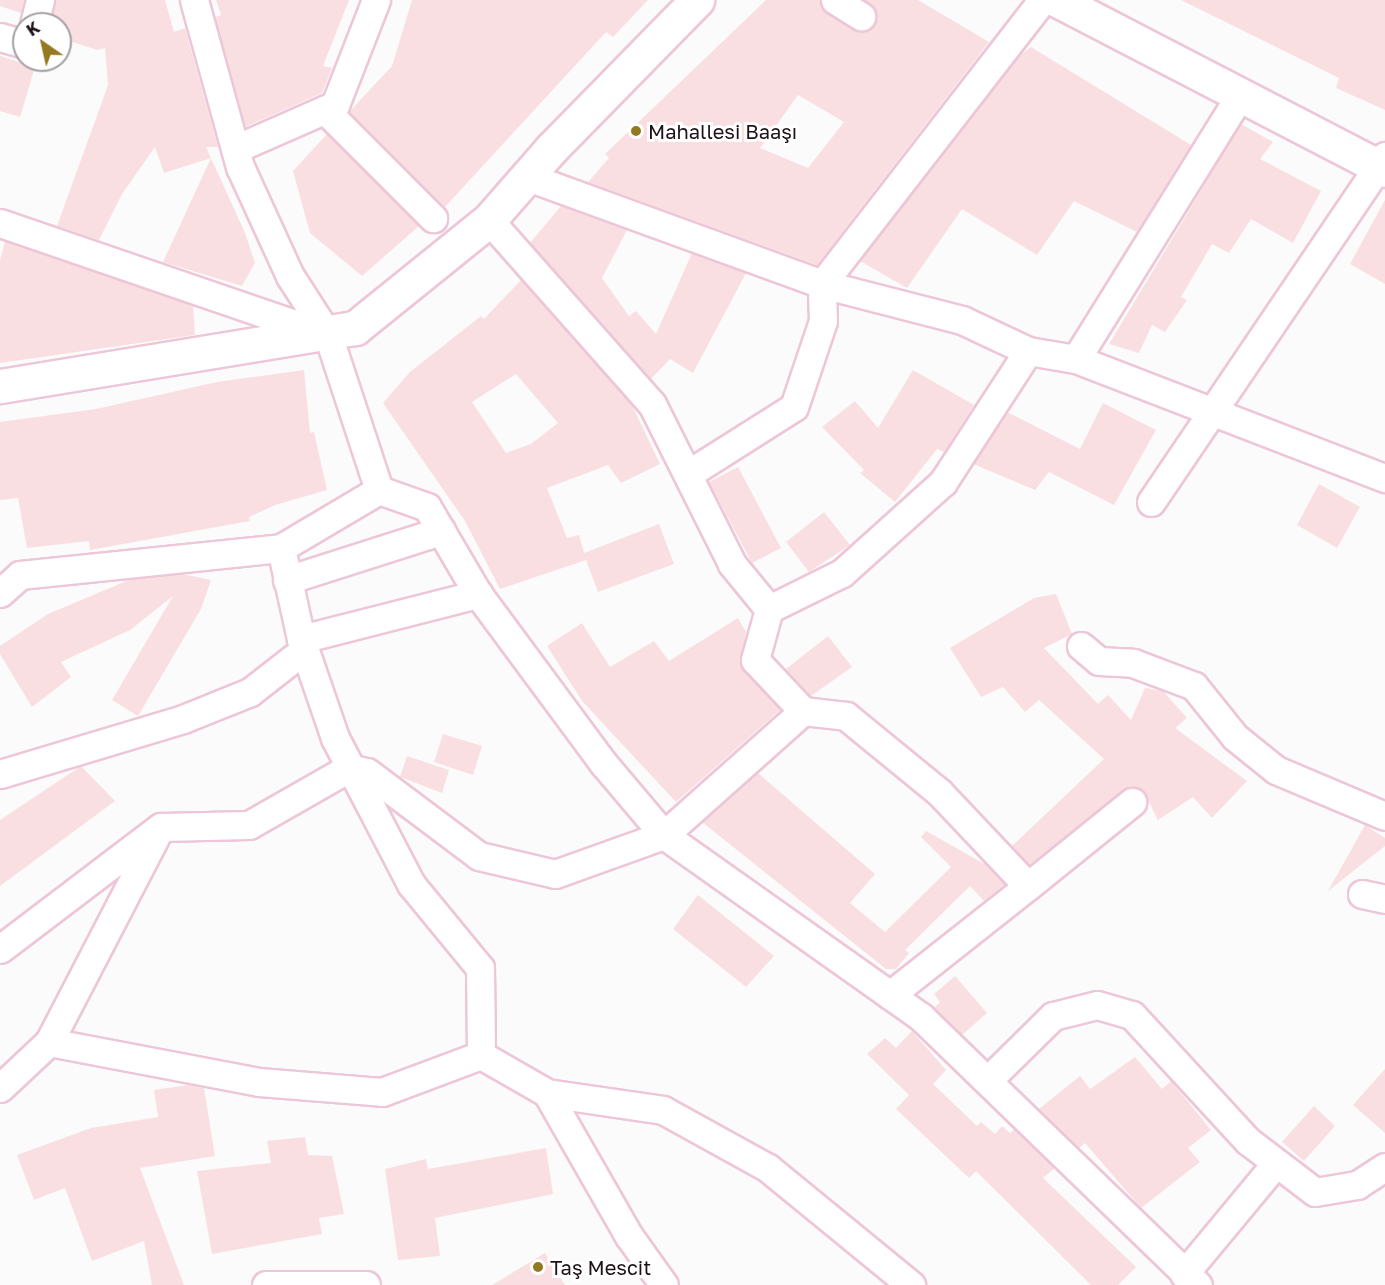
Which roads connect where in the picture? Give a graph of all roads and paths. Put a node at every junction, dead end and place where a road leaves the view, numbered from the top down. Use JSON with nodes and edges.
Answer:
{"nodes":[{"id":1,"x":194,"y":0,"type":"edge"},
{"id":2,"x":376,"y":0,"type":"edge"},
{"id":3,"x":698,"y":0,"type":"edge"},
{"id":4,"x":835,"y":0,"type":"edge"},
{"id":5,"x":1042,"y":0,"type":"edge"},
{"id":6,"x":1057,"y":0,"type":"edge"},
{"id":7,"x":861,"y":16,"type":"dead end"},
{"id":8,"x":1239,"y":97,"type":"junction"},
{"id":9,"x":325,"y":110,"type":"junction"},
{"id":10,"x":235,"y":149,"type":"junction"},
{"id":11,"x":1383,"y":164,"type":"edge"},
{"id":12,"x":528,"y":177,"type":"junction"},
{"id":13,"x":433,"y":218,"type":"dead end"},
{"id":14,"x":489,"y":220,"type":"junction"},
{"id":15,"x":0,"y":223,"type":"edge"},
{"id":16,"x":822,"y":284,"type":"junction"},
{"id":17,"x":328,"y":335,"type":"junction"},
{"id":18,"x":1028,"y":351,"type":"junction"},
{"id":19,"x":1076,"y":359,"type":"junction"},
{"id":20,"x":0,"y":386,"type":"edge"},
{"id":21,"x":1209,"y":410,"type":"junction"},
{"id":22,"x":1380,"y":469,"type":"edge"},
{"id":23,"x":688,"y":474,"type":"junction"},
{"id":24,"x":379,"y":490,"type":"junction"},
{"id":25,"x":1151,"y":502,"type":"dead end"},
{"id":26,"x":441,"y":531,"type":"junction"},
{"id":27,"x":281,"y":548,"type":"junction"},
{"id":28,"x":287,"y":580,"type":"junction"},
{"id":29,"x":0,"y":592,"type":"edge"},
{"id":30,"x":478,"y":594,"type":"junction"},
{"id":31,"x":769,"y":609,"type":"junction"},
{"id":32,"x":302,"y":644,"type":"junction"},
{"id":33,"x":1081,"y":646,"type":"dead end"},
{"id":34,"x":804,"y":711,"type":"junction"},
{"id":35,"x":349,"y":768,"type":"junction"},
{"id":36,"x":0,"y":774,"type":"edge"},
{"id":37,"x":1132,"y":802,"type":"dead end"},
{"id":38,"x":1385,"y":816,"type":"edge"},
{"id":39,"x":161,"y":827,"type":"junction"},
{"id":40,"x":664,"y":835,"type":"junction"},
{"id":41,"x":1028,"y":885,"type":"junction"},
{"id":42,"x":0,"y":949,"type":"edge"},
{"id":43,"x":890,"y":995,"type":"junction"},
{"id":44,"x":49,"y":1042,"type":"junction"},
{"id":45,"x":481,"y":1055,"type":"junction"},
{"id":46,"x":988,"y":1080,"type":"junction"},
{"id":47,"x":0,"y":1088,"type":"edge"},
{"id":48,"x":547,"y":1093,"type":"junction"},
{"id":49,"x":1276,"y":1163,"type":"junction"},
{"id":50,"x":1385,"y":1167,"type":"edge"},
{"id":51,"x":1191,"y":1279,"type":"edge"},
{"id":52,"x":266,"y":1285,"type":"edge"},
{"id":53,"x":366,"y":1285,"type":"edge"},
{"id":54,"x":664,"y":1285,"type":"edge"},
{"id":55,"x":911,"y":1285,"type":"edge"}],
"edges":[{"from":1,"to":10,"type":"street"},
{"from":2,"to":9,"type":"street"},
{"from":3,"to":12,"type":"main road"},
{"from":4,"to":7,"type":"street"},
{"from":5,"to":16,"type":"street"},
{"from":6,"to":8,"type":"main road"},
{"from":8,"to":11,"type":"main road"},
{"from":8,"to":19,"type":"street"},
{"from":9,"to":10,"type":"street"},
{"from":9,"to":13,"type":"street"},
{"from":10,"to":17,"type":"street"},
{"from":11,"to":21,"type":"street"},
{"from":12,"to":14,"type":"main road"},
{"from":12,"to":16,"type":"street"},
{"from":14,"to":17,"type":"main road"},
{"from":14,"to":23,"type":"street"},
{"from":15,"to":17,"type":"street"},
{"from":16,"to":18,"type":"street"},
{"from":16,"to":23,"type":"street"},
{"from":17,"to":20,"type":"main road"},
{"from":17,"to":24,"type":"street"},
{"from":18,"to":19,"type":"street"},
{"from":18,"to":31,"type":"street"},
{"from":19,"to":21,"type":"street"},
{"from":21,"to":22,"type":"street"},
{"from":21,"to":25,"type":"street"},
{"from":23,"to":31,"type":"street"},
{"from":24,"to":26,"type":"street"},
{"from":24,"to":27,"type":"street"},
{"from":26,"to":28,"type":"street"},
{"from":26,"to":30,"type":"street"},
{"from":27,"to":28,"type":"street"},
{"from":27,"to":29,"type":"street"},
{"from":28,"to":32,"type":"street"},
{"from":30,"to":32,"type":"street"},
{"from":30,"to":40,"type":"street"},
{"from":31,"to":34,"type":"street"},
{"from":32,"to":35,"type":"street"},
{"from":32,"to":36,"type":"street"},
{"from":33,"to":38,"type":"street"},
{"from":34,"to":40,"type":"street"},
{"from":34,"to":41,"type":"street"},
{"from":35,"to":39,"type":"street"},
{"from":35,"to":40,"type":"street"},
{"from":35,"to":45,"type":"street"},
{"from":37,"to":41,"type":"street"},
{"from":39,"to":42,"type":"street"},
{"from":39,"to":44,"type":"street"},
{"from":40,"to":43,"type":"street"},
{"from":41,"to":43,"type":"street"},
{"from":43,"to":46,"type":"street"},
{"from":44,"to":45,"type":"street"},
{"from":44,"to":47,"type":"street"},
{"from":45,"to":48,"type":"street"},
{"from":46,"to":49,"type":"street"},
{"from":46,"to":51,"type":"street"},
{"from":48,"to":54,"type":"street"},
{"from":48,"to":55,"type":"street"},
{"from":49,"to":50,"type":"street"},
{"from":49,"to":51,"type":"street"},
{"from":52,"to":53,"type":"street"}]}
